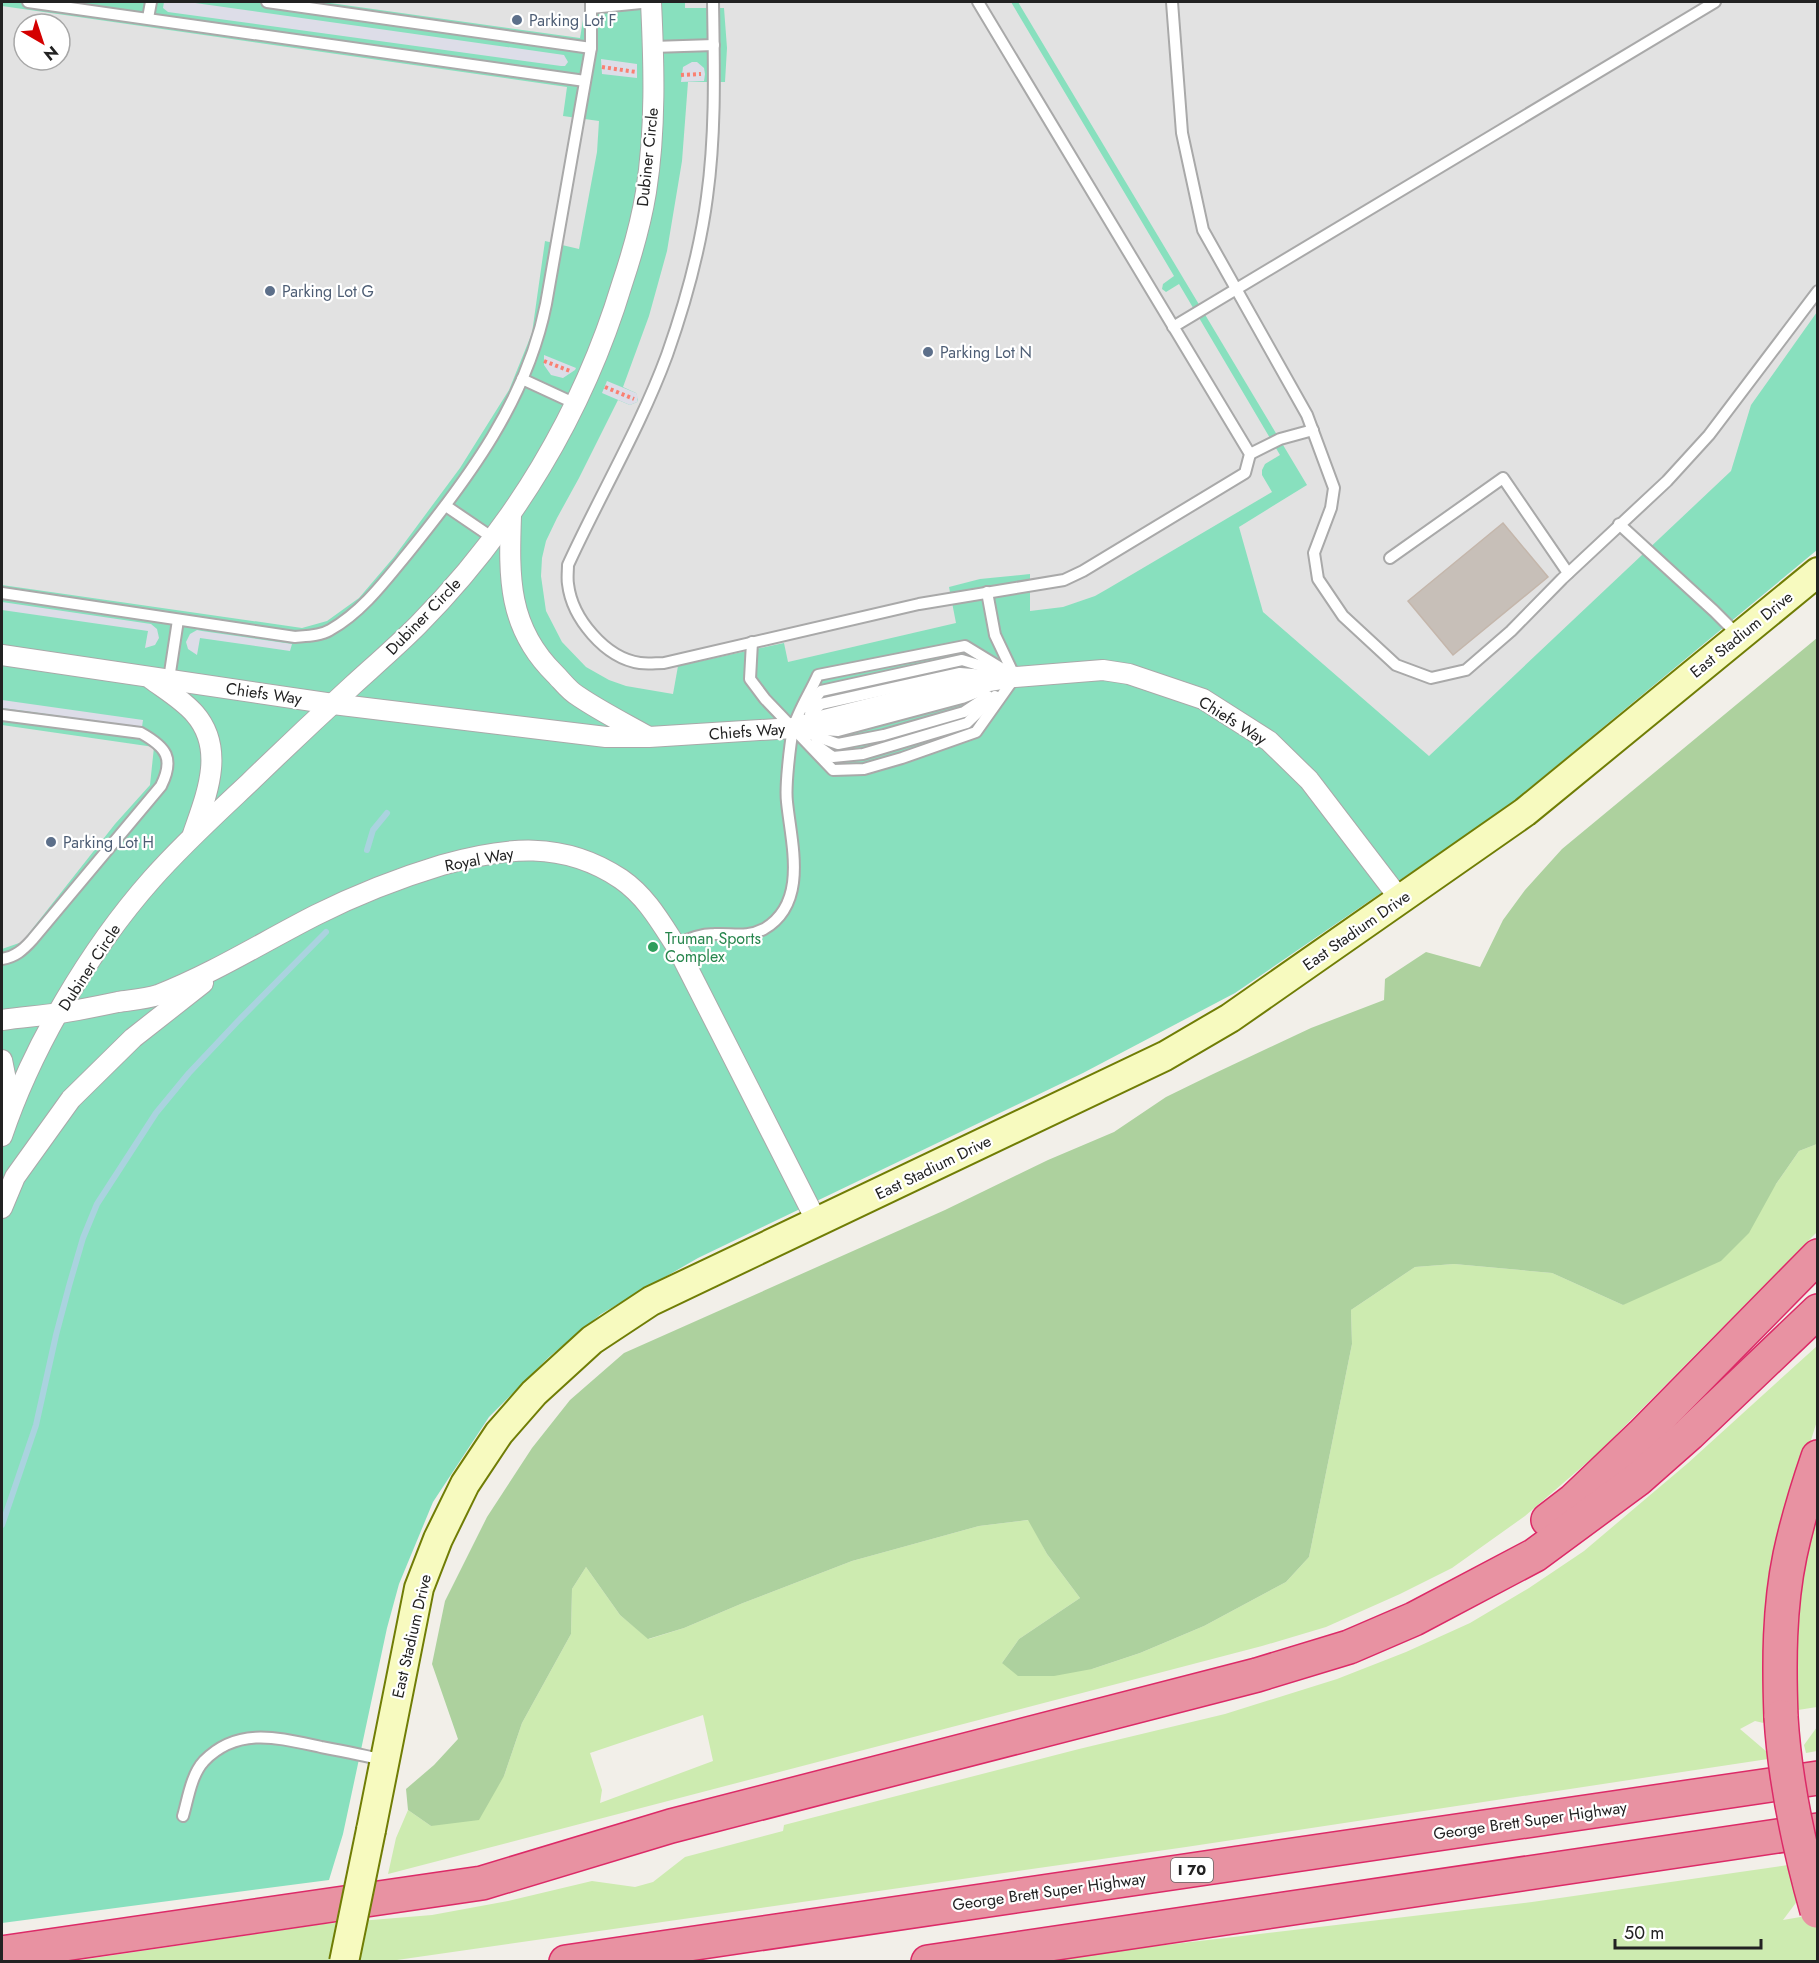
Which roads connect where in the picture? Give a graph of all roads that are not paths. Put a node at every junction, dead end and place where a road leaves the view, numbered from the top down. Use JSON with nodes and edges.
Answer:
{"nodes":[{"id":1,"x":28,"y":2,"type":"edge"},
{"id":2,"x":151,"y":2,"type":"edge"},
{"id":3,"x":267,"y":2,"type":"edge"},
{"id":4,"x":651,"y":2,"type":"edge"},
{"id":5,"x":713,"y":2,"type":"edge"},
{"id":6,"x":978,"y":2,"type":"edge"},
{"id":7,"x":1172,"y":2,"type":"edge"},
{"id":8,"x":1715,"y":2,"type":"edge"},
{"id":9,"x":591,"y":5,"type":"edge"},
{"id":10,"x":148,"y":18,"type":"junction"},
{"id":11,"x":714,"y":45,"type":"junction"},
{"id":12,"x":653,"y":47,"type":"junction"},
{"id":13,"x":591,"y":48,"type":"junction"},
{"id":14,"x":585,"y":81,"type":"junction"},
{"id":15,"x":1235,"y":290,"type":"junction"},
{"id":16,"x":1818,"y":291,"type":"edge"},
{"id":17,"x":1173,"y":327,"type":"junction"},
{"id":18,"x":522,"y":379,"type":"junction"},
{"id":19,"x":576,"y":404,"type":"junction"},
{"id":20,"x":1313,"y":430,"type":"junction"},
{"id":21,"x":1250,"y":454,"type":"junction"},
{"id":22,"x":446,"y":506,"type":"junction"},
{"id":23,"x":511,"y":515,"type":"junction"},
{"id":24,"x":1619,"y":525,"type":"junction"},
{"id":25,"x":493,"y":538,"type":"junction"},
{"id":26,"x":1390,"y":558,"type":"dead end"},
{"id":27,"x":1818,"y":572,"type":"edge"},
{"id":28,"x":1568,"y":573,"type":"junction"},
{"id":29,"x":987,"y":592,"type":"junction"},
{"id":30,"x":2,"y":593,"type":"edge"},
{"id":31,"x":178,"y":620,"type":"junction"},
{"id":32,"x":1739,"y":636,"type":"junction"},
{"id":33,"x":752,"y":642,"type":"junction"},
{"id":34,"x":2,"y":655,"type":"edge"},
{"id":35,"x":148,"y":676,"type":"junction"},
{"id":36,"x":1015,"y":677,"type":"junction"},
{"id":37,"x":170,"y":679,"type":"junction"},
{"id":38,"x":333,"y":704,"type":"junction"},
{"id":39,"x":2,"y":715,"type":"edge"},
{"id":40,"x":793,"y":728,"type":"junction"},
{"id":41,"x":649,"y":737,"type":"junction"},
{"id":42,"x":192,"y":837,"type":"junction"},
{"id":43,"x":1400,"y":899,"type":"junction"},
{"id":44,"x":675,"y":945,"type":"junction"},
{"id":45,"x":2,"y":959,"type":"edge"},
{"id":46,"x":226,"y":965,"type":"junction"},
{"id":47,"x":59,"y":1013,"type":"junction"},
{"id":48,"x":2,"y":1020,"type":"edge"},
{"id":49,"x":2,"y":1060,"type":"edge"},
{"id":50,"x":2,"y":1131,"type":"edge"},
{"id":51,"x":2,"y":1136,"type":"edge"},
{"id":52,"x":2,"y":1208,"type":"edge"},
{"id":53,"x":817,"y":1222,"type":"junction"},
{"id":54,"x":1818,"y":1256,"type":"edge"},
{"id":55,"x":1818,"y":1311,"type":"edge"},
{"id":56,"x":1818,"y":1457,"type":"edge"},
{"id":57,"x":1414,"y":1619,"type":"junction"},
{"id":58,"x":384,"y":1760,"type":"junction"},
{"id":59,"x":1818,"y":1778,"type":"edge"},
{"id":60,"x":183,"y":1816,"type":"dead end"},
{"id":61,"x":1818,"y":1830,"type":"edge"},
{"id":62,"x":1817,"y":1911,"type":"edge"},
{"id":63,"x":2,"y":1953,"type":"edge"},
{"id":64,"x":344,"y":1962,"type":"edge"},
{"id":65,"x":566,"y":1962,"type":"edge"},
{"id":66,"x":928,"y":1962,"type":"edge"}],
"edges":[{"from":1,"to":10,"type":"lane"},
{"from":2,"to":10,"type":"lane"},
{"from":3,"to":13,"type":"lane"},
{"from":4,"to":9,"type":"lane"},
{"from":4,"to":12,"type":"street","name":"Dubiner Circle"},
{"from":5,"to":11,"type":"lane"},
{"from":6,"to":17,"type":"lane"},
{"from":7,"to":15,"type":"lane"},
{"from":8,"to":15,"type":"lane"},
{"from":9,"to":13,"type":"lane"},
{"from":10,"to":14,"type":"lane"},
{"from":11,"to":12,"type":"lane"},
{"from":11,"to":33,"type":"lane"},
{"from":12,"to":19,"type":"street","name":"Dubiner Circle"},
{"from":13,"to":14,"type":"lane"},
{"from":14,"to":18,"type":"lane"},
{"from":15,"to":17,"type":"lane"},
{"from":15,"to":20,"type":"lane"},
{"from":16,"to":24,"type":"lane"},
{"from":17,"to":21,"type":"lane"},
{"from":18,"to":19,"type":"lane"},
{"from":18,"to":22,"type":"lane"},
{"from":19,"to":23,"type":"street","name":"Dubiner Circle"},
{"from":20,"to":21,"type":"lane"},
{"from":20,"to":28,"type":"lane"},
{"from":21,"to":29,"type":"lane"},
{"from":22,"to":25,"type":"lane"},
{"from":22,"to":31,"type":"lane"},
{"from":23,"to":25,"type":"street","name":"Dubiner Circle"},
{"from":23,"to":41,"type":"street"},
{"from":24,"to":28,"type":"lane"},
{"from":24,"to":32,"type":"lane"},
{"from":25,"to":38,"type":"street","name":"Dubiner Circle"},
{"from":26,"to":28,"type":"lane"},
{"from":27,"to":32,"type":"main road","name":"East Stadium Drive"},
{"from":29,"to":33,"type":"lane"},
{"from":29,"to":36,"type":"lane"},
{"from":30,"to":31,"type":"lane"},
{"from":31,"to":37,"type":"lane"},
{"from":32,"to":43,"type":"main road","name":"East Stadium Drive"},
{"from":33,"to":40,"type":"lane"},
{"from":34,"to":35,"type":"street","name":"Chiefs Way"},
{"from":35,"to":37,"type":"street","name":"Chiefs Way"},
{"from":35,"to":42,"type":"street"},
{"from":36,"to":40,"type":"street","name":"Chiefs Way"},
{"from":36,"to":40,"type":"lane"},
{"from":36,"to":40,"type":"lane"},
{"from":36,"to":40,"type":"lane"},
{"from":36,"to":40,"type":"lane"},
{"from":36,"to":43,"type":"street","name":"Chiefs Way"},
{"from":37,"to":38,"type":"street","name":"Chiefs Way"},
{"from":38,"to":41,"type":"street","name":"Chiefs Way"},
{"from":38,"to":42,"type":"street","name":"Dubiner Circle"},
{"from":39,"to":45,"type":"lane"},
{"from":40,"to":41,"type":"street","name":"Chiefs Way"},
{"from":40,"to":44,"type":"lane"},
{"from":42,"to":47,"type":"street","name":"Dubiner Circle"},
{"from":43,"to":53,"type":"main road","name":"East Stadium Drive"},
{"from":44,"to":46,"type":"street","name":"Royal Way"},
{"from":44,"to":53,"type":"street","name":"Royal Way"},
{"from":46,"to":47,"type":"street","name":"Royal Way"},
{"from":46,"to":52,"type":"street"},
{"from":47,"to":48,"type":"street","name":"Royal Way"},
{"from":47,"to":51,"type":"street","name":"Dubiner Circle"},
{"from":49,"to":50,"type":"street"},
{"from":53,"to":58,"type":"main road","name":"East Stadium Drive"},
{"from":54,"to":57,"type":"highway"},
{"from":55,"to":57,"type":"highway"},
{"from":56,"to":62,"type":"highway","bridge":true},
{"from":57,"to":63,"type":"highway"},
{"from":58,"to":60,"type":"lane"},
{"from":58,"to":64,"type":"main road","name":"East Stadium Drive","bridge":true},
{"from":59,"to":65,"type":"highway","name":"George Brett Super Highway","number":"I 70"},
{"from":61,"to":66,"type":"highway"}]}
